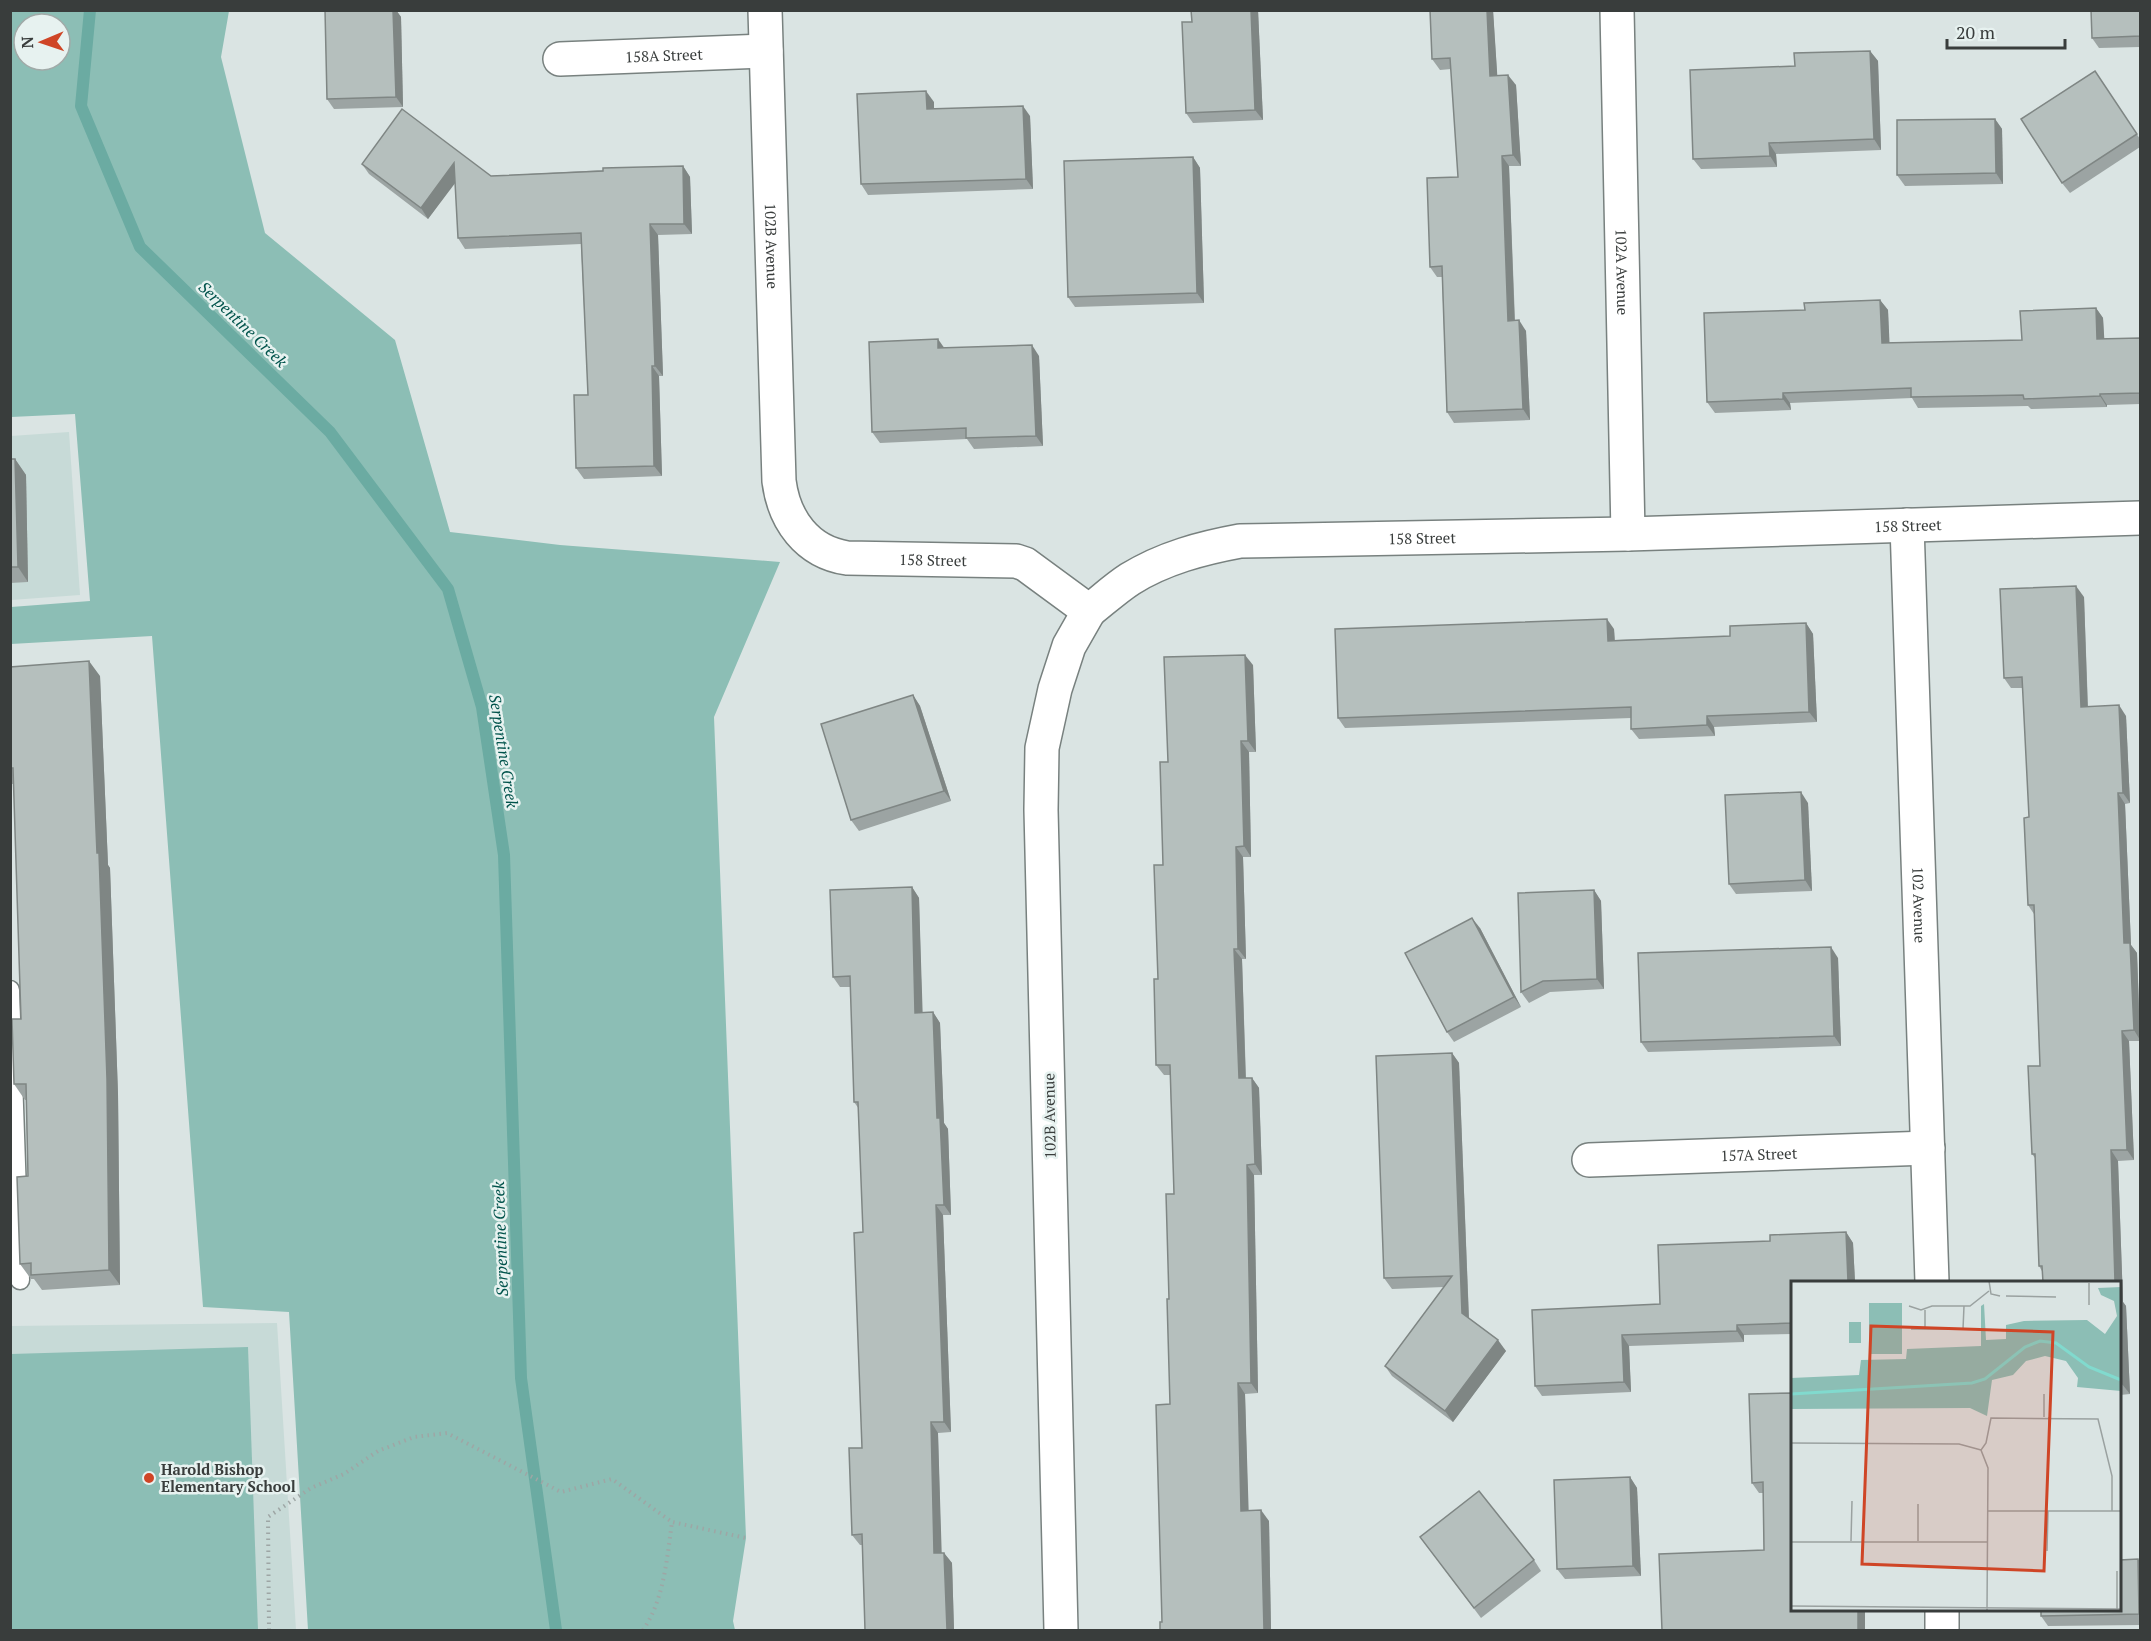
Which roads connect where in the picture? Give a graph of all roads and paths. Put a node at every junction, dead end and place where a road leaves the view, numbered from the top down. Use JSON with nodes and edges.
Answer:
{"nodes":[{"id":1,"x":765,"y":10,"type":"edge"},
{"id":2,"x":1617,"y":10,"type":"edge"},
{"id":3,"x":766,"y":51,"type":"junction"},
{"id":4,"x":560,"y":59,"type":"dead end"},
{"id":5,"x":779,"y":481,"type":"joint"},
{"id":6,"x":2140,"y":518,"type":"edge"},
{"id":7,"x":1907,"y":525,"type":"junction"},
{"id":8,"x":1628,"y":534,"type":"junction"},
{"id":9,"x":1089,"y":611,"type":"junction"},
{"id":10,"x":10,"y":990,"type":"edge"},
{"id":11,"x":1928,"y":1148,"type":"junction"},
{"id":12,"x":13,"y":1153,"type":"edge"},
{"id":13,"x":1589,"y":1160,"type":"dead end"},
{"id":14,"x":20,"y":1280,"type":"edge"},
{"id":15,"x":1932,"y":1281,"type":"edge"},
{"id":16,"x":672,"y":1522,"type":"junction"},
{"id":17,"x":746,"y":1538,"type":"dead end"},
{"id":18,"x":1942,"y":1611,"type":"edge"},
{"id":19,"x":269,"y":1630,"type":"edge"},
{"id":20,"x":643,"y":1630,"type":"edge"},
{"id":21,"x":1061,"y":1630,"type":"edge"},
{"id":22,"x":1942,"y":1630,"type":"edge"}],
"edges":[{"from":1,"to":3,"type":"street","name":"102B Avenue"},
{"from":2,"to":8,"type":"street","name":"102A Avenue"},
{"from":3,"to":4,"type":"street","name":"158A Street"},
{"from":3,"to":5,"type":"street","name":"102B Avenue"},
{"from":5,"to":9,"type":"street","name":"158 Street"},
{"from":6,"to":7,"type":"street","name":"158 Street"},
{"from":7,"to":8,"type":"street","name":"158 Street"},
{"from":7,"to":11,"type":"street","name":"102 Avenue"},
{"from":8,"to":9,"type":"street","name":"158 Street"},
{"from":9,"to":21,"type":"street","name":"102B Avenue"},
{"from":10,"to":12,"type":"lane"},
{"from":11,"to":13,"type":"street","name":"157A Street"},
{"from":11,"to":15,"type":"street","name":"102 Avenue"},
{"from":12,"to":14,"type":"lane"},
{"from":16,"to":17,"type":"path"},
{"from":16,"to":19,"type":"path"},
{"from":16,"to":20,"type":"path"},
{"from":18,"to":22,"type":"street"}]}
